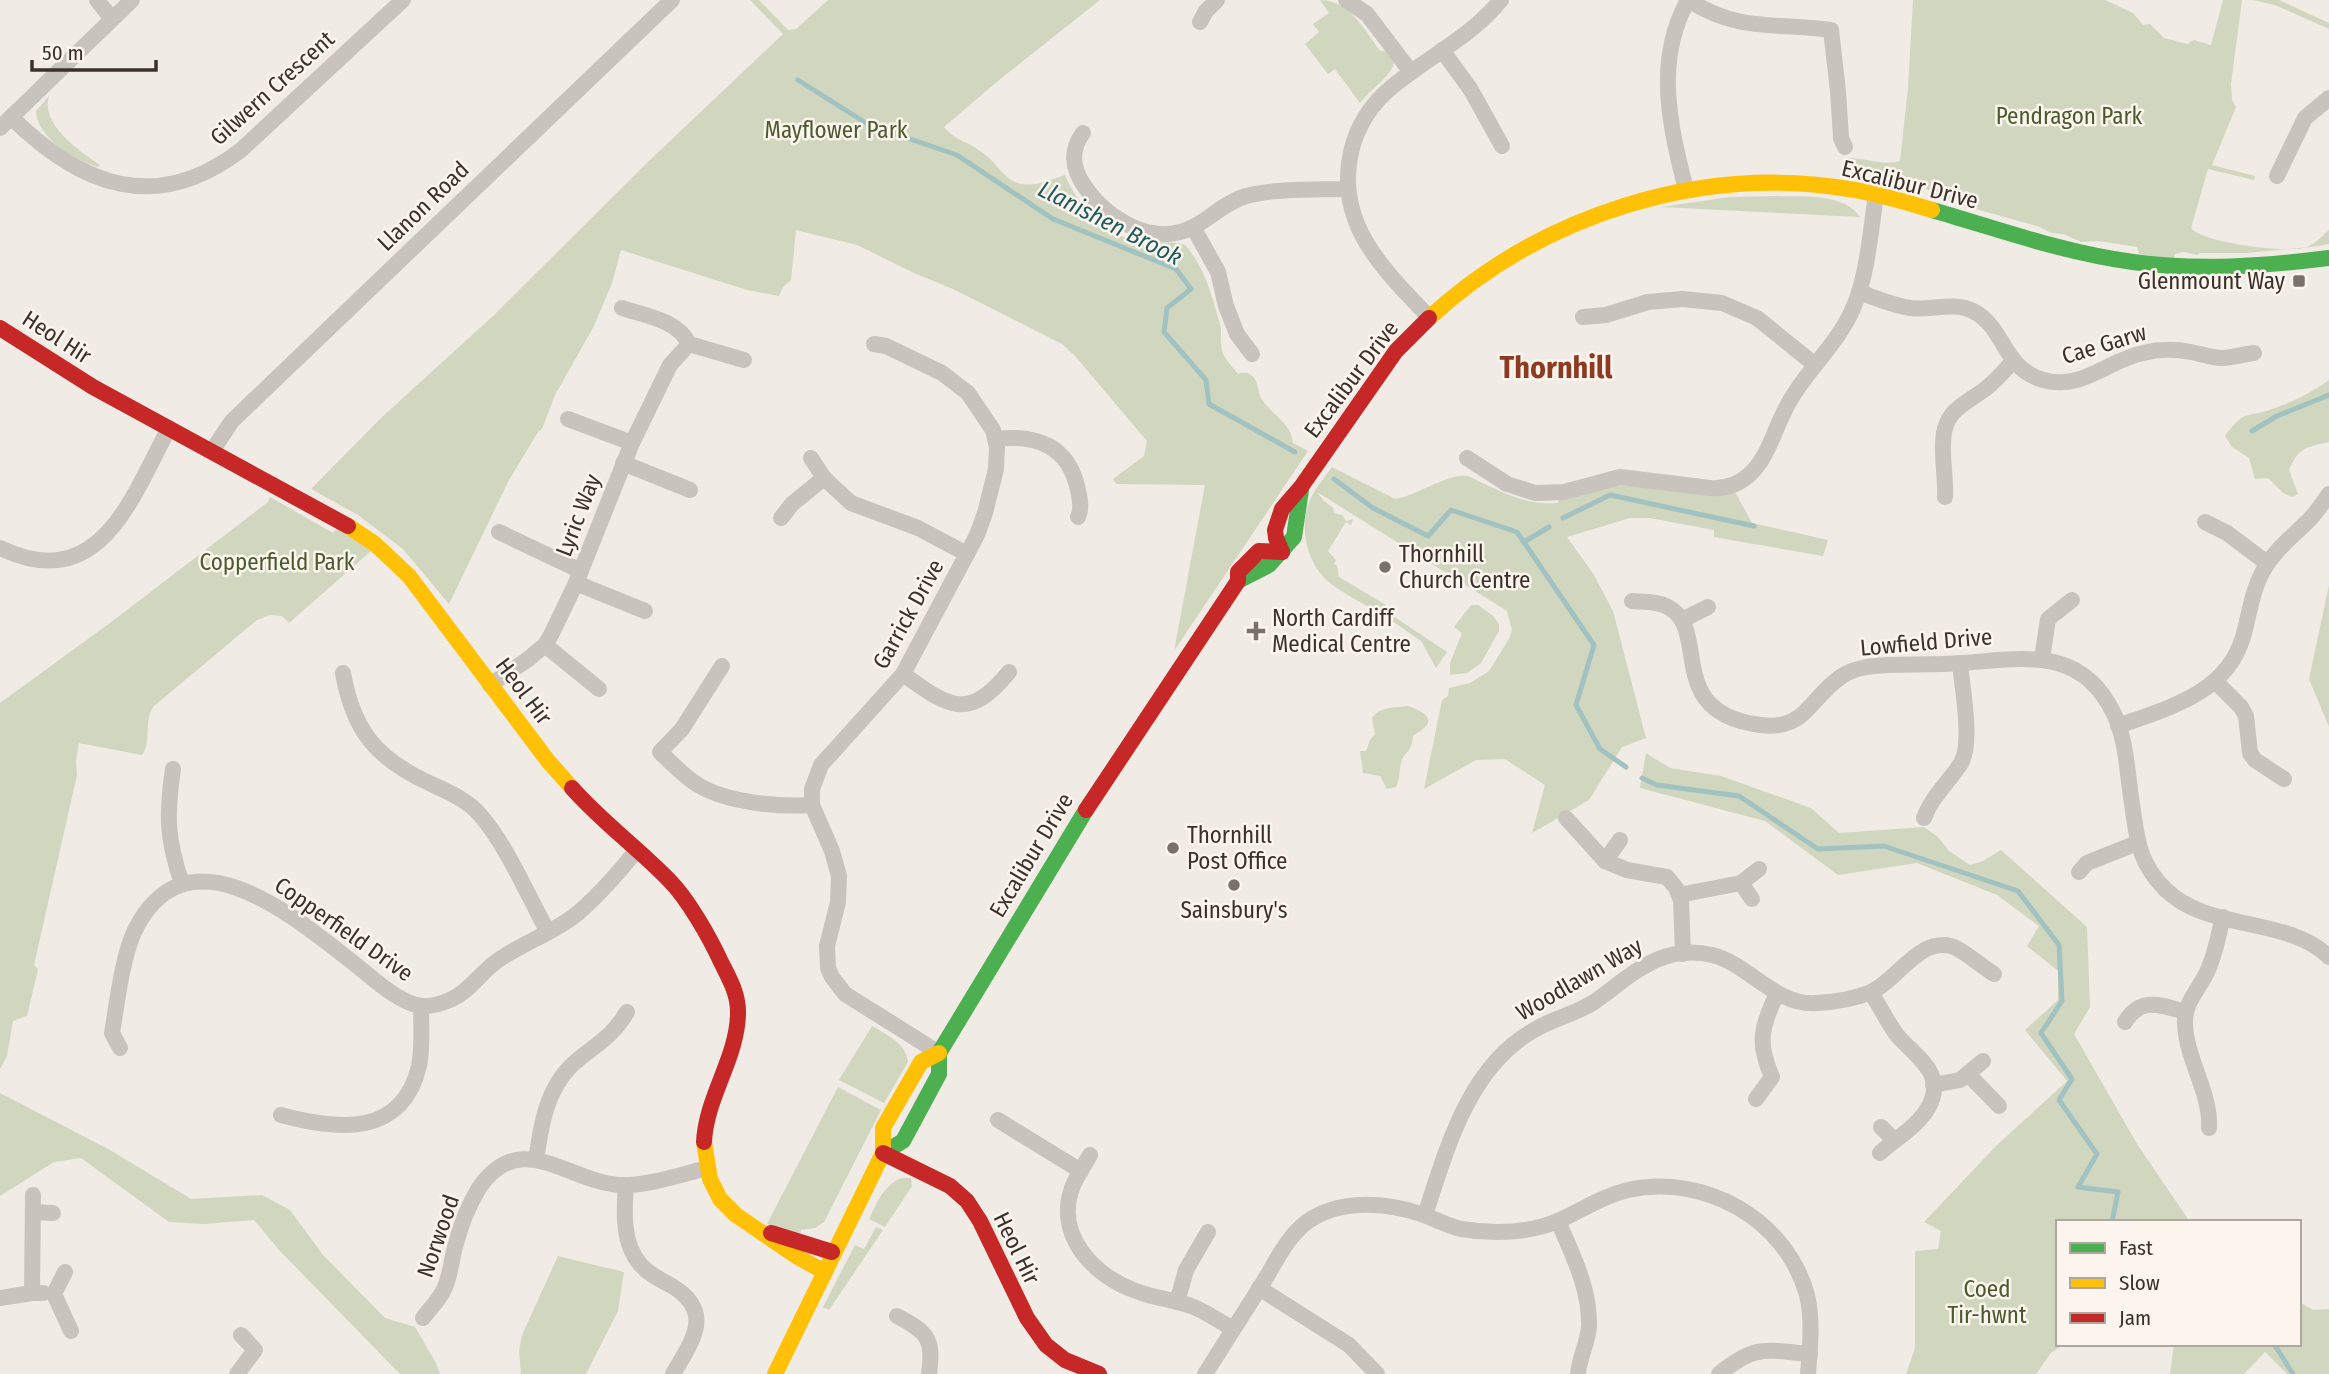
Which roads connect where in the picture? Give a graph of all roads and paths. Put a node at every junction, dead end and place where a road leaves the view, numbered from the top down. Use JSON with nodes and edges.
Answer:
{"nodes":[{"id":1,"x":97,"y":0,"type":"edge"},
{"id":2,"x":132,"y":0,"type":"edge"},
{"id":3,"x":404,"y":0,"type":"edge"},
{"id":4,"x":672,"y":0,"type":"edge"},
{"id":5,"x":1217,"y":0,"type":"edge"},
{"id":6,"x":1346,"y":0,"type":"edge"},
{"id":7,"x":1501,"y":0,"type":"edge"},
{"id":8,"x":1688,"y":0,"type":"edge"},
{"id":9,"x":112,"y":19,"type":"junction"},
{"id":10,"x":1199,"y":22,"type":"dead end"},
{"id":11,"x":1442,"y":50,"type":"junction"},
{"id":12,"x":1411,"y":72,"type":"junction"},
{"id":13,"x":2329,"y":98,"type":"edge"},
{"id":14,"x":6,"y":122,"type":"edge"},
{"id":15,"x":1083,"y":133,"type":"dead end"},
{"id":16,"x":1502,"y":146,"type":"dead end"},
{"id":17,"x":1845,"y":146,"type":"dead end"},
{"id":18,"x":2277,"y":176,"type":"dead end"},
{"id":19,"x":1347,"y":189,"type":"junction"},
{"id":20,"x":1686,"y":190,"type":"junction"},
{"id":21,"x":1876,"y":195,"type":"junction"},
{"id":22,"x":1193,"y":227,"type":"junction"},
{"id":23,"x":2329,"y":258,"type":"edge"},
{"id":24,"x":1859,"y":292,"type":"junction"},
{"id":25,"x":622,"y":308,"type":"dead end"},
{"id":26,"x":1429,"y":317,"type":"junction"},
{"id":27,"x":1583,"y":317,"type":"dead end"},
{"id":28,"x":0,"y":328,"type":"edge"},
{"id":29,"x":689,"y":344,"type":"junction"},
{"id":30,"x":874,"y":344,"type":"dead end"},
{"id":31,"x":2254,"y":353,"type":"dead end"},
{"id":32,"x":1252,"y":354,"type":"dead end"},
{"id":33,"x":744,"y":360,"type":"dead end"},
{"id":34,"x":2013,"y":361,"type":"junction"},
{"id":35,"x":1814,"y":364,"type":"junction"},
{"id":36,"x":568,"y":419,"type":"dead end"},
{"id":37,"x":169,"y":428,"type":"junction"},
{"id":38,"x":995,"y":439,"type":"junction"},
{"id":39,"x":632,"y":443,"type":"junction"},
{"id":40,"x":212,"y":451,"type":"junction"},
{"id":41,"x":811,"y":458,"type":"dead end"},
{"id":42,"x":1467,"y":458,"type":"dead end"},
{"id":43,"x":623,"y":463,"type":"junction"},
{"id":44,"x":824,"y":478,"type":"junction"},
{"id":45,"x":690,"y":490,"type":"dead end"},
{"id":46,"x":2329,"y":494,"type":"edge"},
{"id":47,"x":1945,"y":497,"type":"dead end"},
{"id":48,"x":1078,"y":517,"type":"dead end"},
{"id":49,"x":781,"y":518,"type":"dead end"},
{"id":50,"x":2205,"y":522,"type":"dead end"},
{"id":51,"x":499,"y":532,"type":"dead end"},
{"id":52,"x":0,"y":548,"type":"edge"},
{"id":53,"x":967,"y":554,"type":"junction"},
{"id":54,"x":2267,"y":563,"type":"junction"},
{"id":55,"x":578,"y":577,"type":"junction"},
{"id":56,"x":2072,"y":600,"type":"dead end"},
{"id":57,"x":1632,"y":601,"type":"dead end"},
{"id":58,"x":1708,"y":607,"type":"dead end"},
{"id":59,"x":645,"y":611,"type":"dead end"},
{"id":60,"x":1682,"y":620,"type":"junction"},
{"id":61,"x":545,"y":645,"type":"junction"},
{"id":62,"x":2042,"y":659,"type":"junction"},
{"id":63,"x":1960,"y":663,"type":"junction"},
{"id":64,"x":722,"y":666,"type":"dead end"},
{"id":65,"x":1009,"y":672,"type":"dead end"},
{"id":66,"x":343,"y":673,"type":"dead end"},
{"id":67,"x":903,"y":674,"type":"junction"},
{"id":68,"x":2216,"y":681,"type":"junction"},
{"id":69,"x":490,"y":685,"type":"junction"},
{"id":70,"x":599,"y":690,"type":"dead end"},
{"id":71,"x":2118,"y":726,"type":"junction"},
{"id":72,"x":173,"y":769,"type":"dead end"},
{"id":73,"x":2284,"y":779,"type":"dead end"},
{"id":74,"x":812,"y":805,"type":"junction"},
{"id":75,"x":1566,"y":818,"type":"dead end"},
{"id":76,"x":1924,"y":818,"type":"dead end"},
{"id":77,"x":1620,"y":840,"type":"dead end"},
{"id":78,"x":2137,"y":843,"type":"junction"},
{"id":79,"x":636,"y":851,"type":"junction"},
{"id":80,"x":1605,"y":861,"type":"junction"},
{"id":81,"x":1759,"y":869,"type":"dead end"},
{"id":82,"x":2079,"y":872,"type":"dead end"},
{"id":83,"x":1741,"y":883,"type":"junction"},
{"id":84,"x":183,"y":884,"type":"junction"},
{"id":85,"x":1679,"y":895,"type":"junction"},
{"id":86,"x":1752,"y":900,"type":"dead end"},
{"id":87,"x":2223,"y":917,"type":"junction"},
{"id":88,"x":548,"y":932,"type":"junction"},
{"id":89,"x":1683,"y":954,"type":"junction"},
{"id":90,"x":2329,"y":957,"type":"edge"},
{"id":91,"x":1994,"y":974,"type":"dead end"},
{"id":92,"x":1777,"y":993,"type":"junction"},
{"id":93,"x":1871,"y":993,"type":"junction"},
{"id":94,"x":421,"y":1006,"type":"junction"},
{"id":95,"x":627,"y":1012,"type":"dead end"},
{"id":96,"x":2185,"y":1012,"type":"junction"},
{"id":97,"x":2125,"y":1022,"type":"dead end"},
{"id":98,"x":120,"y":1048,"type":"dead end"},
{"id":99,"x":939,"y":1053,"type":"junction"},
{"id":100,"x":1983,"y":1061,"type":"dead end"},
{"id":101,"x":1968,"y":1074,"type":"junction"},
{"id":102,"x":1933,"y":1085,"type":"junction"},
{"id":103,"x":1756,"y":1100,"type":"dead end"},
{"id":104,"x":1999,"y":1106,"type":"dead end"},
{"id":105,"x":281,"y":1115,"type":"dead end"},
{"id":106,"x":998,"y":1120,"type":"dead end"},
{"id":107,"x":1881,"y":1127,"type":"dead end"},
{"id":108,"x":2209,"y":1128,"type":"dead end"},
{"id":109,"x":1895,"y":1140,"type":"junction"},
{"id":110,"x":883,"y":1153,"type":"junction"},
{"id":111,"x":1880,"y":1153,"type":"dead end"},
{"id":112,"x":1090,"y":1155,"type":"dead end"},
{"id":113,"x":536,"y":1160,"type":"junction"},
{"id":114,"x":707,"y":1168,"type":"junction"},
{"id":115,"x":1080,"y":1171,"type":"junction"},
{"id":116,"x":626,"y":1185,"type":"junction"},
{"id":117,"x":33,"y":1195,"type":"dead end"},
{"id":118,"x":33,"y":1212,"type":"junction"},
{"id":119,"x":53,"y":1213,"type":"dead end"},
{"id":120,"x":1425,"y":1215,"type":"junction"},
{"id":121,"x":1559,"y":1221,"type":"junction"},
{"id":122,"x":763,"y":1231,"type":"junction"},
{"id":123,"x":1208,"y":1232,"type":"dead end"},
{"id":124,"x":832,"y":1252,"type":"junction"},
{"id":125,"x":823,"y":1271,"type":"junction"},
{"id":126,"x":65,"y":1272,"type":"dead end"},
{"id":127,"x":1259,"y":1288,"type":"junction"},
{"id":128,"x":32,"y":1293,"type":"junction"},
{"id":129,"x":54,"y":1294,"type":"junction"},
{"id":130,"x":0,"y":1298,"type":"edge"},
{"id":131,"x":1177,"y":1302,"type":"junction"},
{"id":132,"x":897,"y":1316,"type":"dead end"},
{"id":133,"x":423,"y":1318,"type":"dead end"},
{"id":134,"x":1233,"y":1329,"type":"junction"},
{"id":135,"x":71,"y":1331,"type":"dead end"},
{"id":136,"x":241,"y":1335,"type":"dead end"},
{"id":137,"x":1810,"y":1354,"type":"junction"},
{"id":138,"x":1089,"y":1372,"type":"edge"},
{"id":139,"x":237,"y":1374,"type":"edge"},
{"id":140,"x":673,"y":1374,"type":"edge"},
{"id":141,"x":775,"y":1374,"type":"edge"},
{"id":142,"x":929,"y":1374,"type":"edge"},
{"id":143,"x":1205,"y":1374,"type":"edge"},
{"id":144,"x":1377,"y":1374,"type":"edge"},
{"id":145,"x":1578,"y":1374,"type":"edge"},
{"id":146,"x":1719,"y":1374,"type":"edge"},
{"id":147,"x":1808,"y":1374,"type":"edge"}],
"edges":[{"from":1,"to":9,"type":"street"},
{"from":2,"to":9,"type":"street"},
{"from":3,"to":14,"type":"street","name":"Gilwern Crescent"},
{"from":4,"to":40,"type":"street","name":"Llanon Road"},
{"from":5,"to":10,"type":"street"},
{"from":6,"to":12,"type":"street"},
{"from":7,"to":11,"type":"street"},
{"from":8,"to":17,"type":"street"},
{"from":8,"to":20,"type":"street"},
{"from":9,"to":14,"type":"street"},
{"from":11,"to":12,"type":"street"},
{"from":11,"to":16,"type":"street"},
{"from":12,"to":19,"type":"street"},
{"from":13,"to":18,"type":"street"},
{"from":15,"to":22,"type":"street"},
{"from":19,"to":22,"type":"street"},
{"from":19,"to":26,"type":"street"},
{"from":20,"to":21,"type":"street","name":"Excalibur Drive"},
{"from":20,"to":26,"type":"street","name":"Excalibur Drive"},
{"from":21,"to":23,"type":"street","name":"Excalibur Drive"},
{"from":21,"to":24,"type":"street"},
{"from":22,"to":32,"type":"street"},
{"from":24,"to":34,"type":"street","name":"Cae Garw"},
{"from":24,"to":35,"type":"street"},
{"from":25,"to":29,"type":"street"},
{"from":26,"to":99,"type":"street","name":"Excalibur Drive"},
{"from":27,"to":35,"type":"street"},
{"from":28,"to":37,"type":"street","name":"Heol Hir"},
{"from":29,"to":33,"type":"street"},
{"from":29,"to":39,"type":"street","name":"Lyric Way"},
{"from":30,"to":38,"type":"street","name":"Garrick Drive"},
{"from":31,"to":34,"type":"street","name":"Cae Garw"},
{"from":34,"to":47,"type":"street"},
{"from":35,"to":42,"type":"street"},
{"from":36,"to":39,"type":"street"},
{"from":37,"to":40,"type":"street","name":"Heol Hir"},
{"from":37,"to":52,"type":"street"},
{"from":38,"to":48,"type":"street"},
{"from":38,"to":53,"type":"street","name":"Garrick Drive"},
{"from":39,"to":43,"type":"street","name":"Lyric Way"},
{"from":40,"to":69,"type":"street","name":"Heol Hir"},
{"from":41,"to":44,"type":"street"},
{"from":43,"to":45,"type":"street","name":"Lyric Way"},
{"from":43,"to":55,"type":"street","name":"Lyric Way"},
{"from":44,"to":49,"type":"street"},
{"from":44,"to":53,"type":"street"},
{"from":46,"to":54,"type":"street"},
{"from":50,"to":54,"type":"street"},
{"from":51,"to":55,"type":"street"},
{"from":53,"to":67,"type":"street","name":"Garrick Drive"},
{"from":54,"to":68,"type":"street"},
{"from":55,"to":59,"type":"street","name":"Lyric Way"},
{"from":55,"to":61,"type":"street","name":"Lyric Way"},
{"from":56,"to":62,"type":"street"},
{"from":57,"to":60,"type":"street"},
{"from":58,"to":60,"type":"street"},
{"from":60,"to":63,"type":"street","name":"Lowfield Drive"},
{"from":61,"to":69,"type":"street","name":"Lyric Way"},
{"from":61,"to":70,"type":"street"},
{"from":62,"to":63,"type":"street","name":"Lowfield Drive"},
{"from":62,"to":71,"type":"street","name":"Lowfield Drive"},
{"from":63,"to":76,"type":"street"},
{"from":64,"to":74,"type":"street"},
{"from":65,"to":67,"type":"street"},
{"from":66,"to":88,"type":"street"},
{"from":67,"to":74,"type":"street","name":"Garrick Drive"},
{"from":68,"to":71,"type":"street"},
{"from":68,"to":73,"type":"street"},
{"from":69,"to":79,"type":"street","name":"Heol Hir"},
{"from":71,"to":78,"type":"street","name":"Lowfield Drive"},
{"from":72,"to":84,"type":"street"},
{"from":74,"to":99,"type":"street"},
{"from":75,"to":80,"type":"street"},
{"from":77,"to":80,"type":"street"},
{"from":78,"to":82,"type":"street"},
{"from":78,"to":87,"type":"street","name":"Lowfield Drive"},
{"from":79,"to":88,"type":"street","name":"Copperfield Drive"},
{"from":79,"to":114,"type":"street","name":"Heol Hir"},
{"from":80,"to":85,"type":"street"},
{"from":81,"to":83,"type":"street"},
{"from":83,"to":85,"type":"street"},
{"from":83,"to":86,"type":"street"},
{"from":84,"to":94,"type":"street","name":"Copperfield Drive"},
{"from":84,"to":98,"type":"street"},
{"from":85,"to":89,"type":"street"},
{"from":87,"to":90,"type":"street","name":"Lowfield Drive"},
{"from":87,"to":96,"type":"street"},
{"from":88,"to":94,"type":"street","name":"Copperfield Drive"},
{"from":89,"to":92,"type":"street","name":"Woodlawn Way"},
{"from":89,"to":120,"type":"street","name":"Woodlawn Way"},
{"from":91,"to":93,"type":"street","name":"Woodlawn Way"},
{"from":92,"to":93,"type":"street","name":"Woodlawn Way"},
{"from":92,"to":103,"type":"street"},
{"from":93,"to":102,"type":"street"},
{"from":94,"to":105,"type":"street"},
{"from":95,"to":113,"type":"street"},
{"from":96,"to":97,"type":"street"},
{"from":96,"to":108,"type":"street"},
{"from":99,"to":110,"type":"street","name":"Excalibur Drive"},
{"from":99,"to":110,"type":"street","name":"Excalibur Drive"},
{"from":100,"to":101,"type":"street"},
{"from":101,"to":102,"type":"street"},
{"from":101,"to":104,"type":"street"},
{"from":102,"to":109,"type":"street"},
{"from":106,"to":115,"type":"street"},
{"from":107,"to":109,"type":"street"},
{"from":109,"to":111,"type":"street"},
{"from":110,"to":124,"type":"street","name":"Excalibur Drive"},
{"from":110,"to":138,"type":"street","name":"Heol Hir"},
{"from":112,"to":115,"type":"street"},
{"from":113,"to":116,"type":"street","name":"Norwood"},
{"from":113,"to":133,"type":"street","name":"Norwood"},
{"from":114,"to":116,"type":"street","name":"Norwood"},
{"from":114,"to":122,"type":"street","name":"Heol Hir"},
{"from":115,"to":131,"type":"street"},
{"from":116,"to":140,"type":"street"},
{"from":117,"to":118,"type":"street"},
{"from":118,"to":119,"type":"street"},
{"from":118,"to":128,"type":"street"},
{"from":120,"to":121,"type":"street"},
{"from":120,"to":127,"type":"street"},
{"from":121,"to":137,"type":"street"},
{"from":121,"to":145,"type":"street"},
{"from":122,"to":124,"type":"street","name":"Heol Hir"},
{"from":122,"to":125,"type":"street","name":"Heol Hir"},
{"from":123,"to":131,"type":"street"},
{"from":124,"to":125,"type":"street","name":"Excalibur Drive"},
{"from":125,"to":141,"type":"street","name":"Excalibur Drive"},
{"from":126,"to":129,"type":"street"},
{"from":127,"to":134,"type":"street"},
{"from":127,"to":144,"type":"street"},
{"from":128,"to":129,"type":"street"},
{"from":128,"to":130,"type":"street"},
{"from":129,"to":135,"type":"street"},
{"from":131,"to":134,"type":"street"},
{"from":132,"to":142,"type":"street"},
{"from":134,"to":143,"type":"street"},
{"from":136,"to":139,"type":"street"},
{"from":137,"to":146,"type":"street"},
{"from":137,"to":147,"type":"street"}]}
